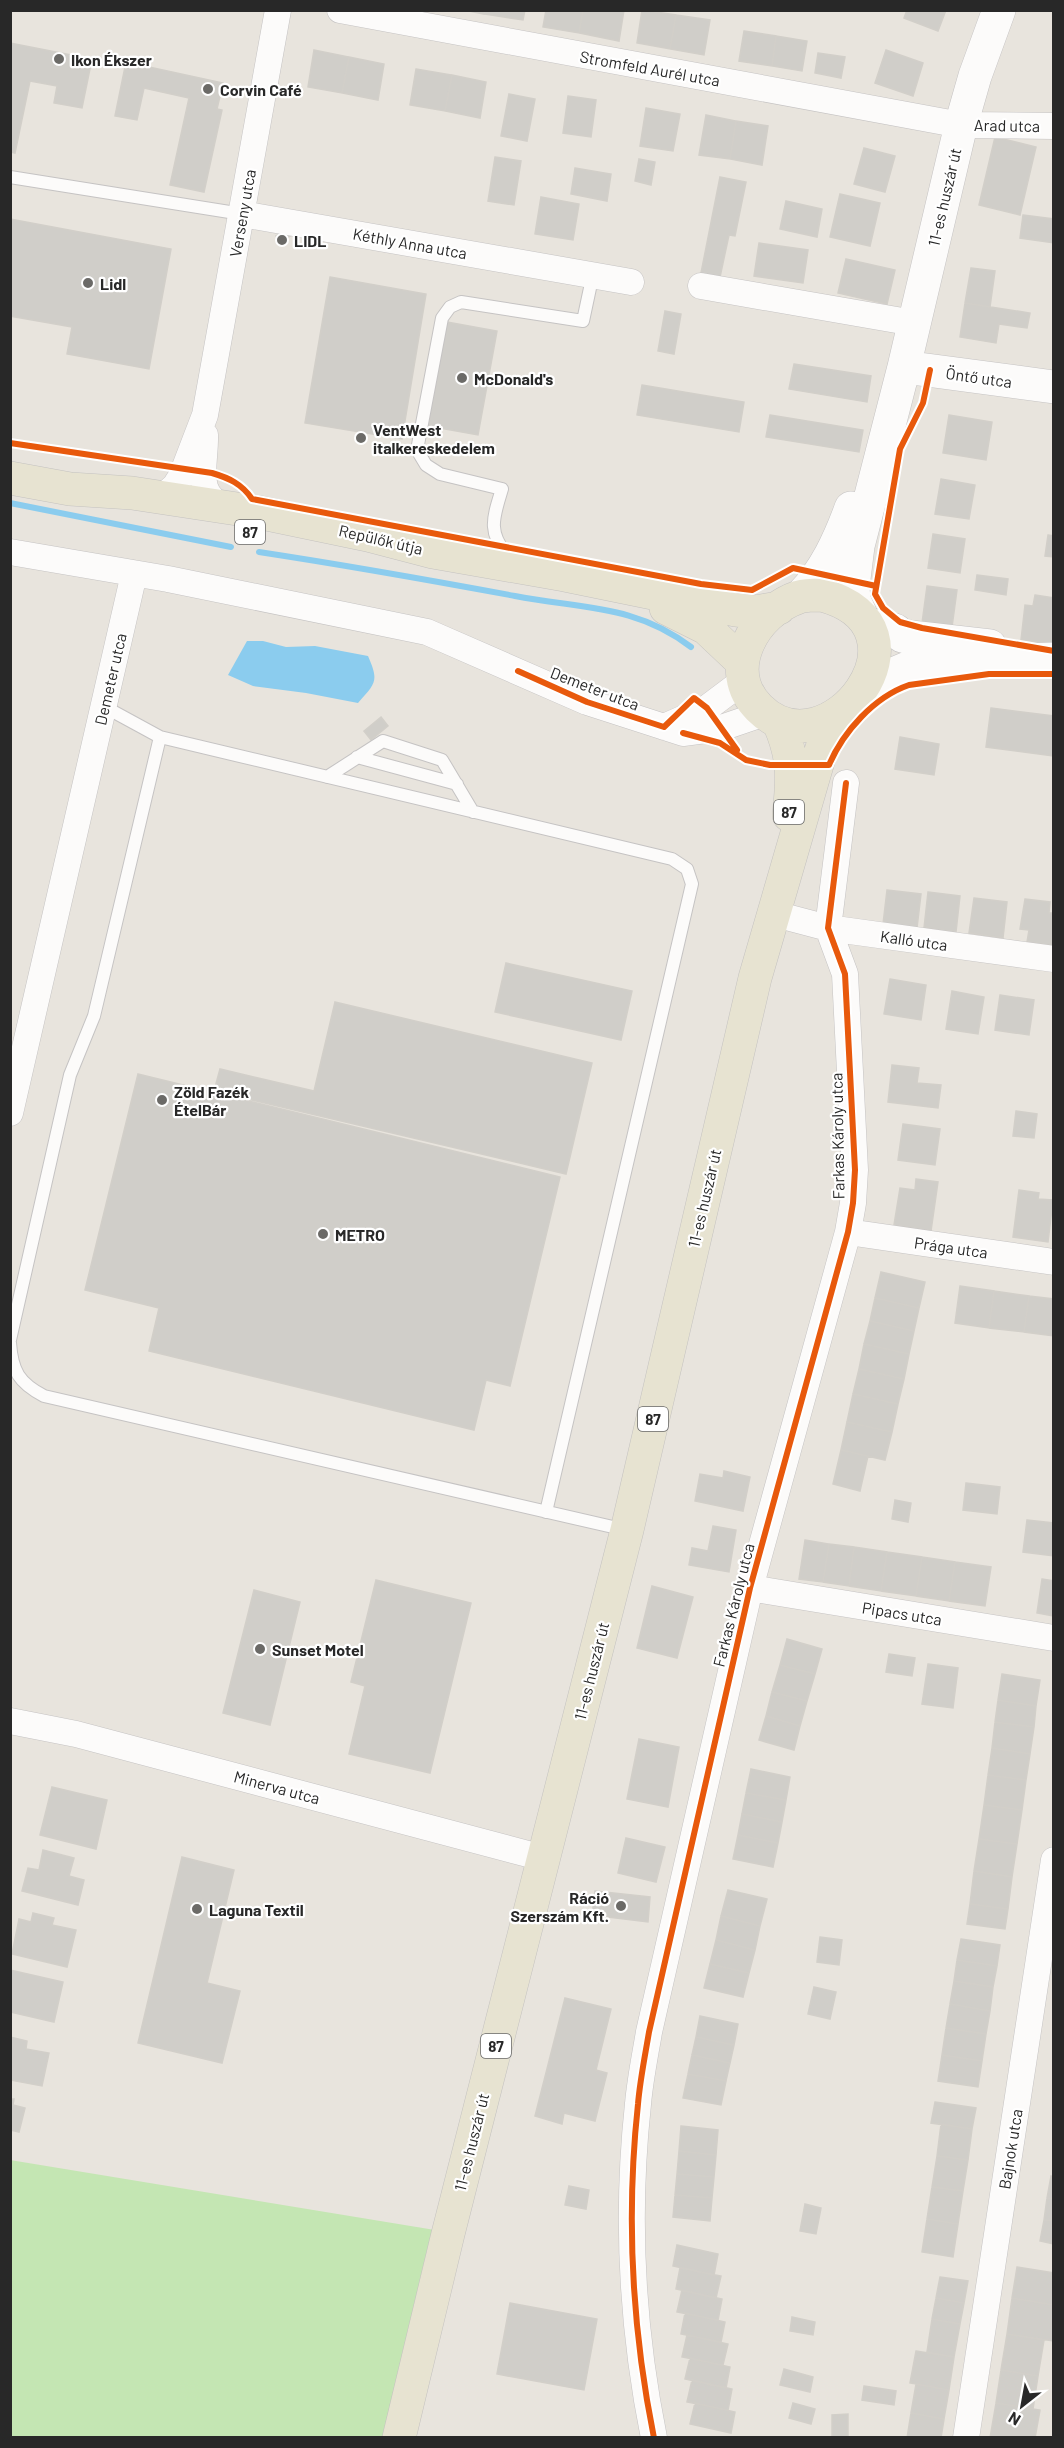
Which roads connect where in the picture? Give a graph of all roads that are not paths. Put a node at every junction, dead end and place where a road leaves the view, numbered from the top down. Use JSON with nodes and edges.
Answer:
{"nodes":[{"id":1,"x":278,"y":10,"type":"edge"},
{"id":2,"x":340,"y":10,"type":"edge"},
{"id":3,"x":999,"y":10,"type":"edge"},
{"id":4,"x":961,"y":125,"type":"junction"},
{"id":5,"x":1053,"y":126,"type":"edge"},
{"id":6,"x":10,"y":177,"type":"edge"},
{"id":7,"x":242,"y":214,"type":"junction"},
{"id":8,"x":592,"y":274,"type":"junction"},
{"id":9,"x":631,"y":282,"type":"dead end"},
{"id":10,"x":701,"y":286,"type":"dead end"},
{"id":11,"x":914,"y":323,"type":"junction"},
{"id":12,"x":901,"y":376,"type":"junction"},
{"id":13,"x":1053,"y":387,"type":"edge"},
{"id":14,"x":205,"y":415,"type":"junction"},
{"id":15,"x":10,"y":478,"type":"edge"},
{"id":16,"x":70,"y":489,"type":"junction"},
{"id":17,"x":146,"y":496,"type":"junction"},
{"id":18,"x":234,"y":510,"type":"junction"},
{"id":19,"x":10,"y":552,"type":"edge"},
{"id":20,"x":433,"y":552,"type":"junction"},
{"id":21,"x":518,"y":567,"type":"junction"},
{"id":22,"x":134,"y":574,"type":"junction"},
{"id":23,"x":609,"y":584,"type":"junction"},
{"id":24,"x":790,"y":602,"type":"junction"},
{"id":25,"x":864,"y":618,"type":"junction"},
{"id":26,"x":1053,"y":658,"type":"edge"},
{"id":27,"x":743,"y":671,"type":"junction"},
{"id":28,"x":865,"y":686,"type":"junction"},
{"id":29,"x":103,"y":706,"type":"junction"},
{"id":30,"x":833,"y":717,"type":"junction"},
{"id":31,"x":772,"y":718,"type":"junction"},
{"id":32,"x":664,"y":727,"type":"junction"},
{"id":33,"x":160,"y":737,"type":"junction"},
{"id":34,"x":357,"y":757,"type":"junction"},
{"id":35,"x":327,"y":777,"type":"junction"},
{"id":36,"x":846,"y":783,"type":"dead end"},
{"id":37,"x":456,"y":784,"type":"junction"},
{"id":38,"x":473,"y":812,"type":"junction"},
{"id":39,"x":777,"y":908,"type":"junction"},
{"id":40,"x":828,"y":928,"type":"junction"},
{"id":41,"x":1053,"y":959,"type":"edge"},
{"id":42,"x":10,"y":1113,"type":"edge"},
{"id":43,"x":848,"y":1232,"type":"junction"},
{"id":44,"x":1053,"y":1262,"type":"edge"},
{"id":45,"x":10,"y":1342,"type":"edge"},
{"id":46,"x":546,"y":1512,"type":"junction"},
{"id":47,"x":627,"y":1530,"type":"junction"},
{"id":48,"x":750,"y":1588,"type":"junction"},
{"id":49,"x":1053,"y":1638,"type":"edge"},
{"id":50,"x":12,"y":1729,"type":"edge"},
{"id":51,"x":543,"y":1858,"type":"junction"},
{"id":52,"x":1053,"y":1860,"type":"edge"},
{"id":53,"x":399,"y":2438,"type":"edge"},
{"id":54,"x":654,"y":2438,"type":"edge"},
{"id":55,"x":966,"y":2438,"type":"edge"}],
"edges":[{"from":1,"to":7,"type":"street","name":"Verseny utca"},
{"from":2,"to":4,"type":"street","name":"Stromfeld Aurél utca"},
{"from":3,"to":4,"type":"main road","name":"11-es huszár út"},
{"from":4,"to":5,"type":"street","name":"Arad utca"},
{"from":4,"to":11,"type":"main road","name":"11-es huszár út"},
{"from":6,"to":7,"type":"lane","name":"Kéthly Anna utca"},
{"from":7,"to":8,"type":"street","name":"Kéthly Anna utca"},
{"from":7,"to":14,"type":"street","name":"Verseny utca"},
{"from":8,"to":9,"type":"street","name":"Kéthly Anna utca"},
{"from":8,"to":21,"type":"lane"},
{"from":10,"to":11,"type":"street"},
{"from":11,"to":12,"type":"main road","name":"11-es huszár út"},
{"from":12,"to":13,"type":"main road","name":"Öntő utca"},
{"from":12,"to":24,"type":"main road","name":"11-es huszár út"},
{"from":12,"to":25,"type":"main road","name":"11-es huszár út"},
{"from":14,"to":17,"type":"street","name":"Verseny utca"},
{"from":14,"to":18,"type":"street","name":"Verseny utca"},
{"from":15,"to":16,"type":"main road","name":"Repülők útja","number":"87"},
{"from":16,"to":17,"type":"main road","name":"Repülők útja","number":"87"},
{"from":16,"to":20,"type":"main road","name":"Repülők útja","number":"87"},
{"from":17,"to":18,"type":"main road","name":"Repülők útja","number":"87"},
{"from":18,"to":20,"type":"main road","name":"Repülők útja","number":"87"},
{"from":19,"to":22,"type":"street"},
{"from":20,"to":21,"type":"main road","number":"87"},
{"from":21,"to":23,"type":"main road","number":"87"},
{"from":22,"to":29,"type":"street","name":"Demeter utca"},
{"from":22,"to":32,"type":"street","name":"Demeter utca"},
{"from":23,"to":24,"type":"main road","number":"87"},
{"from":23,"to":27,"type":"main road","number":"87"},
{"from":24,"to":25,"type":"main road","number":"87"},
{"from":24,"to":27,"type":"main road"},
{"from":25,"to":26,"type":"main road"},
{"from":25,"to":28,"type":"main road","number":"87"},
{"from":26,"to":28,"type":"main road"},
{"from":27,"to":31,"type":"main road","number":"87"},
{"from":27,"to":32,"type":"street"},
{"from":28,"to":30,"type":"main road","number":"87"},
{"from":29,"to":33,"type":"lane"},
{"from":29,"to":42,"type":"street","name":"Demeter utca"},
{"from":30,"to":31,"type":"main road","number":"87"},
{"from":30,"to":39,"type":"main road","number":"87"},
{"from":31,"to":32,"type":"street","name":"Demeter utca"},
{"from":31,"to":39,"type":"main road","number":"87"},
{"from":33,"to":35,"type":"lane"},
{"from":33,"to":45,"type":"lane"},
{"from":34,"to":35,"type":"lane"},
{"from":34,"to":37,"type":"lane"},
{"from":34,"to":37,"type":"lane"},
{"from":35,"to":38,"type":"lane"},
{"from":36,"to":40,"type":"street","name":"Farkas Károly utca"},
{"from":37,"to":38,"type":"lane"},
{"from":38,"to":46,"type":"lane"},
{"from":39,"to":40,"type":"street","name":"Kalló utca"},
{"from":39,"to":47,"type":"main road","name":"11-es huszár út","number":"87"},
{"from":40,"to":41,"type":"street","name":"Kalló utca"},
{"from":40,"to":43,"type":"street","name":"Farkas Károly utca"},
{"from":43,"to":44,"type":"street","name":"Prága utca"},
{"from":43,"to":48,"type":"street","name":"Farkas Károly utca"},
{"from":45,"to":46,"type":"lane"},
{"from":46,"to":47,"type":"lane"},
{"from":47,"to":51,"type":"main road","name":"11-es huszár út","number":"87"},
{"from":48,"to":49,"type":"street","name":"Pipacs utca"},
{"from":48,"to":54,"type":"street","name":"Farkas Károly utca"},
{"from":50,"to":51,"type":"street","name":"Minerva utca"},
{"from":51,"to":53,"type":"main road","name":"11-es huszár út","number":"87"},
{"from":52,"to":55,"type":"street","name":"Bajnok utca"}]}
